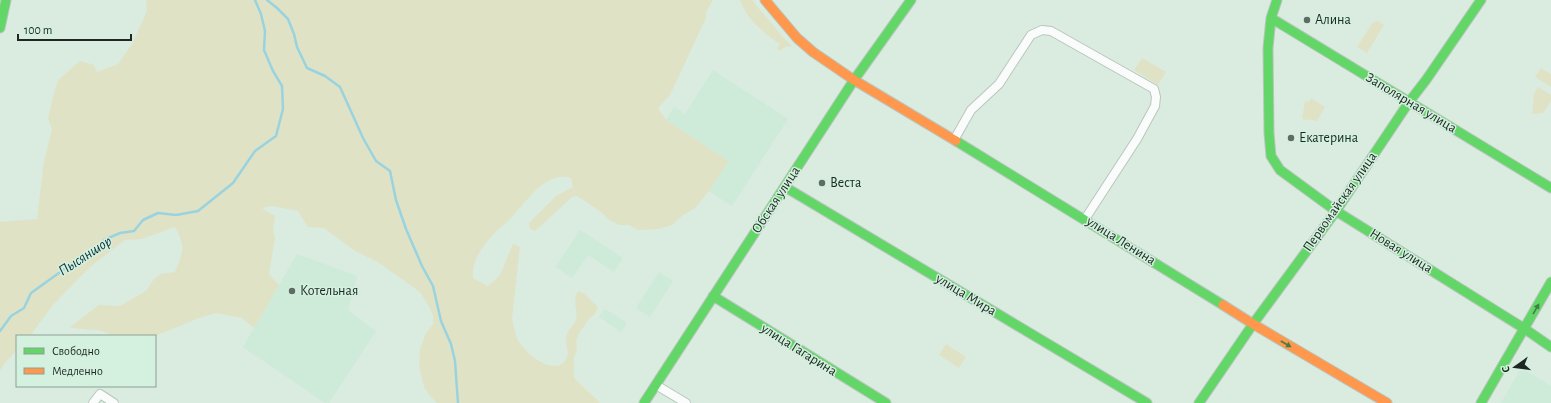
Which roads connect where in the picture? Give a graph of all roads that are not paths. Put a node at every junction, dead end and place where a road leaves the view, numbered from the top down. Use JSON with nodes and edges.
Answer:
{"nodes":[{"id":1,"x":6,"y":0,"type":"edge"},
{"id":2,"x":765,"y":0,"type":"edge"},
{"id":3,"x":912,"y":0,"type":"edge"},
{"id":4,"x":1277,"y":0,"type":"edge"},
{"id":5,"x":1481,"y":0,"type":"edge"},
{"id":6,"x":1271,"y":18,"type":"junction"},
{"id":7,"x":0,"y":28,"type":"edge"},
{"id":8,"x":854,"y":80,"type":"junction"},
{"id":9,"x":1409,"y":102,"type":"junction"},
{"id":10,"x":954,"y":140,"type":"junction"},
{"id":11,"x":785,"y":187,"type":"junction"},
{"id":12,"x":1551,"y":188,"type":"edge"},
{"id":13,"x":1336,"y":211,"type":"junction"},
{"id":14,"x":1085,"y":219,"type":"junction"},
{"id":15,"x":1551,"y":282,"type":"edge"},
{"id":16,"x":713,"y":296,"type":"junction"},
{"id":17,"x":1253,"y":324,"type":"junction"},
{"id":18,"x":1524,"y":329,"type":"junction"},
{"id":19,"x":1551,"y":347,"type":"edge"},
{"id":20,"x":656,"y":385,"type":"junction"},
{"id":21,"x":93,"y":403,"type":"edge"},
{"id":22,"x":114,"y":403,"type":"edge"},
{"id":23,"x":644,"y":403,"type":"edge"},
{"id":24,"x":686,"y":403,"type":"edge"},
{"id":25,"x":886,"y":403,"type":"edge"},
{"id":26,"x":1148,"y":403,"type":"edge"},
{"id":27,"x":1199,"y":403,"type":"edge"},
{"id":28,"x":1387,"y":403,"type":"edge"},
{"id":29,"x":1481,"y":403,"type":"edge"}],
"edges":[{"from":1,"to":7,"type":"street"},
{"from":2,"to":8,"type":"street","name":"улица Ленина"},
{"from":3,"to":8,"type":"street","name":"Обская улица"},
{"from":4,"to":6,"type":"street"},
{"from":5,"to":9,"type":"street","name":"Первомайская улица"},
{"from":6,"to":9,"type":"street","name":"Заполярная улица"},
{"from":6,"to":13,"type":"street","name":"Новая улица"},
{"from":8,"to":10,"type":"street","name":"улица Ленина"},
{"from":8,"to":11,"type":"street","name":"Обская улица"},
{"from":9,"to":12,"type":"street","name":"Заполярная улица"},
{"from":9,"to":13,"type":"street","name":"Первомайская улица"},
{"from":10,"to":14,"type":"street","name":"улица Ленина"},
{"from":10,"to":14,"type":"street"},
{"from":11,"to":16,"type":"street","name":"Обская улица"},
{"from":11,"to":26,"type":"street","name":"улица Мира"},
{"from":13,"to":17,"type":"street","name":"Первомайская улица"},
{"from":13,"to":18,"type":"street","name":"Новая улица"},
{"from":14,"to":17,"type":"street","name":"улица Ленина"},
{"from":18,"to":15,"type":"street","one_way":true},
{"from":16,"to":20,"type":"street","name":"Обская улица"},
{"from":16,"to":25,"type":"street","name":"улица Гагарина"},
{"from":17,"to":27,"type":"street","name":"Первомайская улица"},
{"from":17,"to":28,"type":"street","name":"улица Ленина","one_way":true},
{"from":18,"to":19,"type":"street","name":"Новая улица"},
{"from":18,"to":29,"type":"street"},
{"from":20,"to":23,"type":"street","name":"Обская улица"},
{"from":20,"to":24,"type":"street"},
{"from":21,"to":22,"type":"street"}]}
